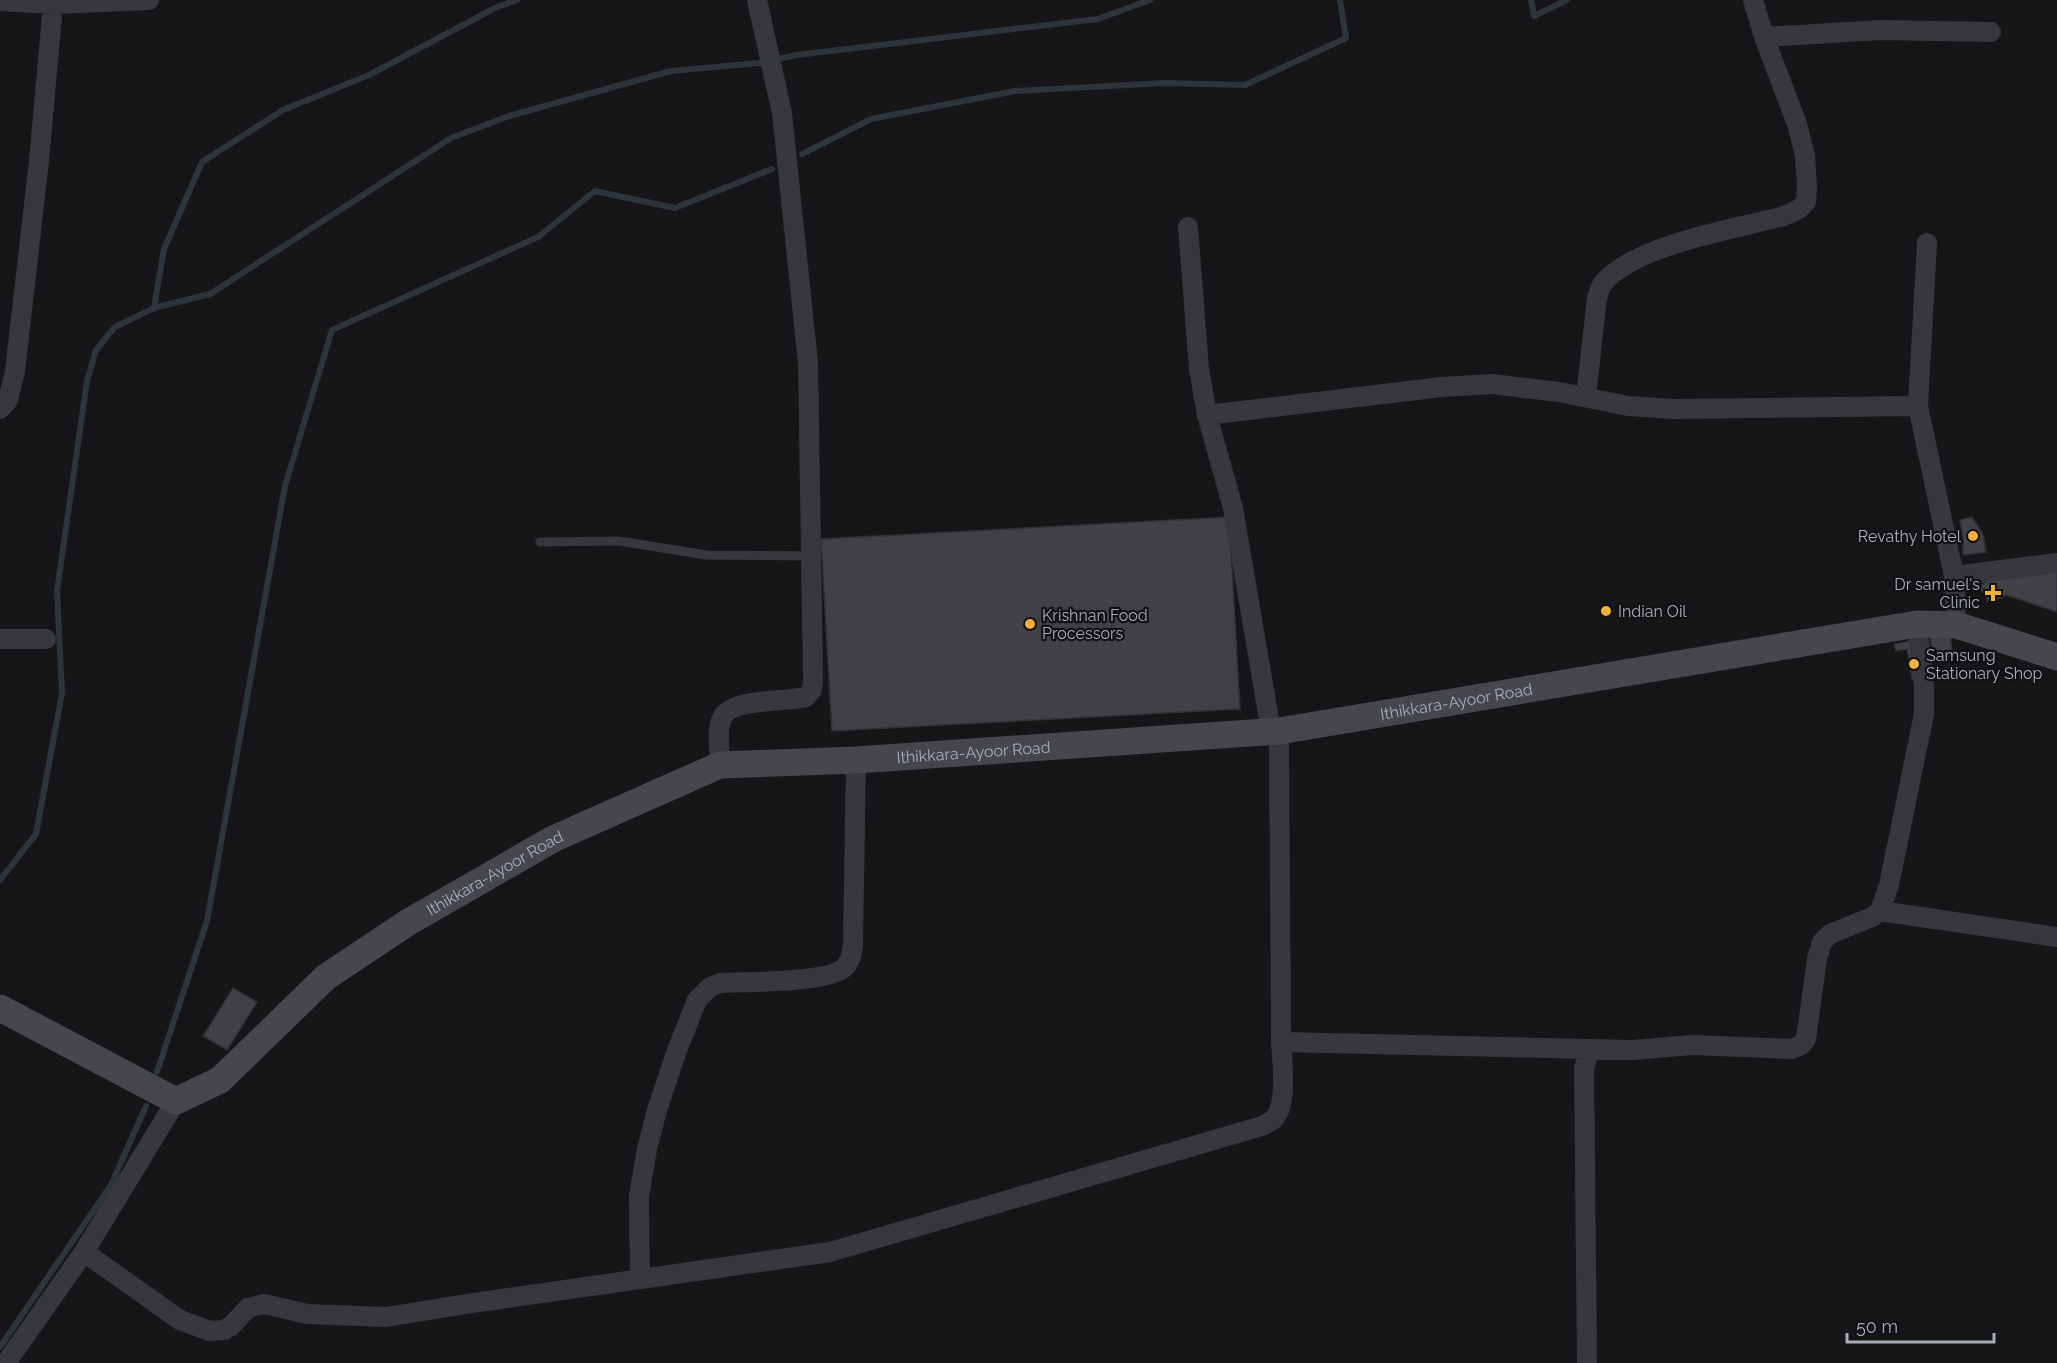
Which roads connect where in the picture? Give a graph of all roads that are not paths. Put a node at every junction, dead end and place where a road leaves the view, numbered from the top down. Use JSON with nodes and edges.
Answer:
{"nodes":[{"id":1,"x":149,"y":0,"type":"edge"},
{"id":2,"x":757,"y":0,"type":"edge"},
{"id":3,"x":1753,"y":0,"type":"edge"},
{"id":4,"x":0,"y":1,"type":"edge"},
{"id":5,"x":53,"y":4,"type":"junction"},
{"id":6,"x":1991,"y":32,"type":"dead end"},
{"id":7,"x":1764,"y":37,"type":"junction"},
{"id":8,"x":1188,"y":227,"type":"dead end"},
{"id":9,"x":1928,"y":243,"type":"dead end"},
{"id":10,"x":1586,"y":397,"type":"junction"},
{"id":11,"x":1918,"y":406,"type":"junction"},
{"id":12,"x":0,"y":409,"type":"edge"},
{"id":13,"x":1207,"y":415,"type":"junction"},
{"id":14,"x":540,"y":542,"type":"dead end"},
{"id":15,"x":812,"y":556,"type":"junction"},
{"id":16,"x":2057,"y":563,"type":"edge"},
{"id":17,"x":1954,"y":576,"type":"junction"},
{"id":18,"x":1917,"y":624,"type":"junction"},
{"id":19,"x":1956,"y":625,"type":"junction"},
{"id":20,"x":0,"y":639,"type":"edge"},
{"id":21,"x":46,"y":639,"type":"dead end"},
{"id":22,"x":2057,"y":657,"type":"edge"},
{"id":23,"x":1275,"y":731,"type":"junction"},
{"id":24,"x":856,"y":760,"type":"junction"},
{"id":25,"x":720,"y":765,"type":"junction"},
{"id":26,"x":1880,"y":911,"type":"junction"},
{"id":27,"x":2057,"y":937,"type":"edge"},
{"id":28,"x":0,"y":1008,"type":"edge"},
{"id":29,"x":1281,"y":1042,"type":"junction"},
{"id":30,"x":1590,"y":1049,"type":"junction"},
{"id":31,"x":176,"y":1101,"type":"junction"},
{"id":32,"x":84,"y":1252,"type":"junction"},
{"id":33,"x":640,"y":1279,"type":"junction"},
{"id":34,"x":6,"y":1363,"type":"edge"},
{"id":35,"x":1587,"y":1363,"type":"edge"}],
"edges":[{"from":1,"to":5,"type":"street"},
{"from":2,"to":15,"type":"street"},
{"from":3,"to":7,"type":"street"},
{"from":4,"to":5,"type":"street"},
{"from":5,"to":12,"type":"street"},
{"from":6,"to":7,"type":"street"},
{"from":7,"to":10,"type":"street"},
{"from":8,"to":13,"type":"street"},
{"from":9,"to":11,"type":"street"},
{"from":10,"to":11,"type":"street"},
{"from":10,"to":13,"type":"street"},
{"from":11,"to":17,"type":"street"},
{"from":13,"to":23,"type":"street"},
{"from":14,"to":15,"type":"lane"},
{"from":15,"to":25,"type":"street"},
{"from":16,"to":17,"type":"street"},
{"from":17,"to":19,"type":"street"},
{"from":18,"to":19,"type":"main road","name":"Ithikkara-Ayoor Road"},
{"from":18,"to":23,"type":"main road","name":"Ithikkara-Ayoor Road"},
{"from":18,"to":26,"type":"street"},
{"from":19,"to":22,"type":"main road","name":"Ithikkara-Ayoor Road"},
{"from":20,"to":21,"type":"street"},
{"from":23,"to":24,"type":"main road","name":"Ithikkara-Ayoor Road"},
{"from":23,"to":29,"type":"street"},
{"from":24,"to":25,"type":"main road","name":"Ithikkara-Ayoor Road"},
{"from":24,"to":33,"type":"street"},
{"from":25,"to":31,"type":"main road","name":"Ithikkara-Ayoor Road"},
{"from":26,"to":27,"type":"street"},
{"from":26,"to":30,"type":"street"},
{"from":28,"to":31,"type":"main road"},
{"from":29,"to":30,"type":"street"},
{"from":29,"to":33,"type":"street"},
{"from":30,"to":35,"type":"street"},
{"from":31,"to":32,"type":"street"},
{"from":32,"to":33,"type":"street"},
{"from":32,"to":34,"type":"street"}]}
